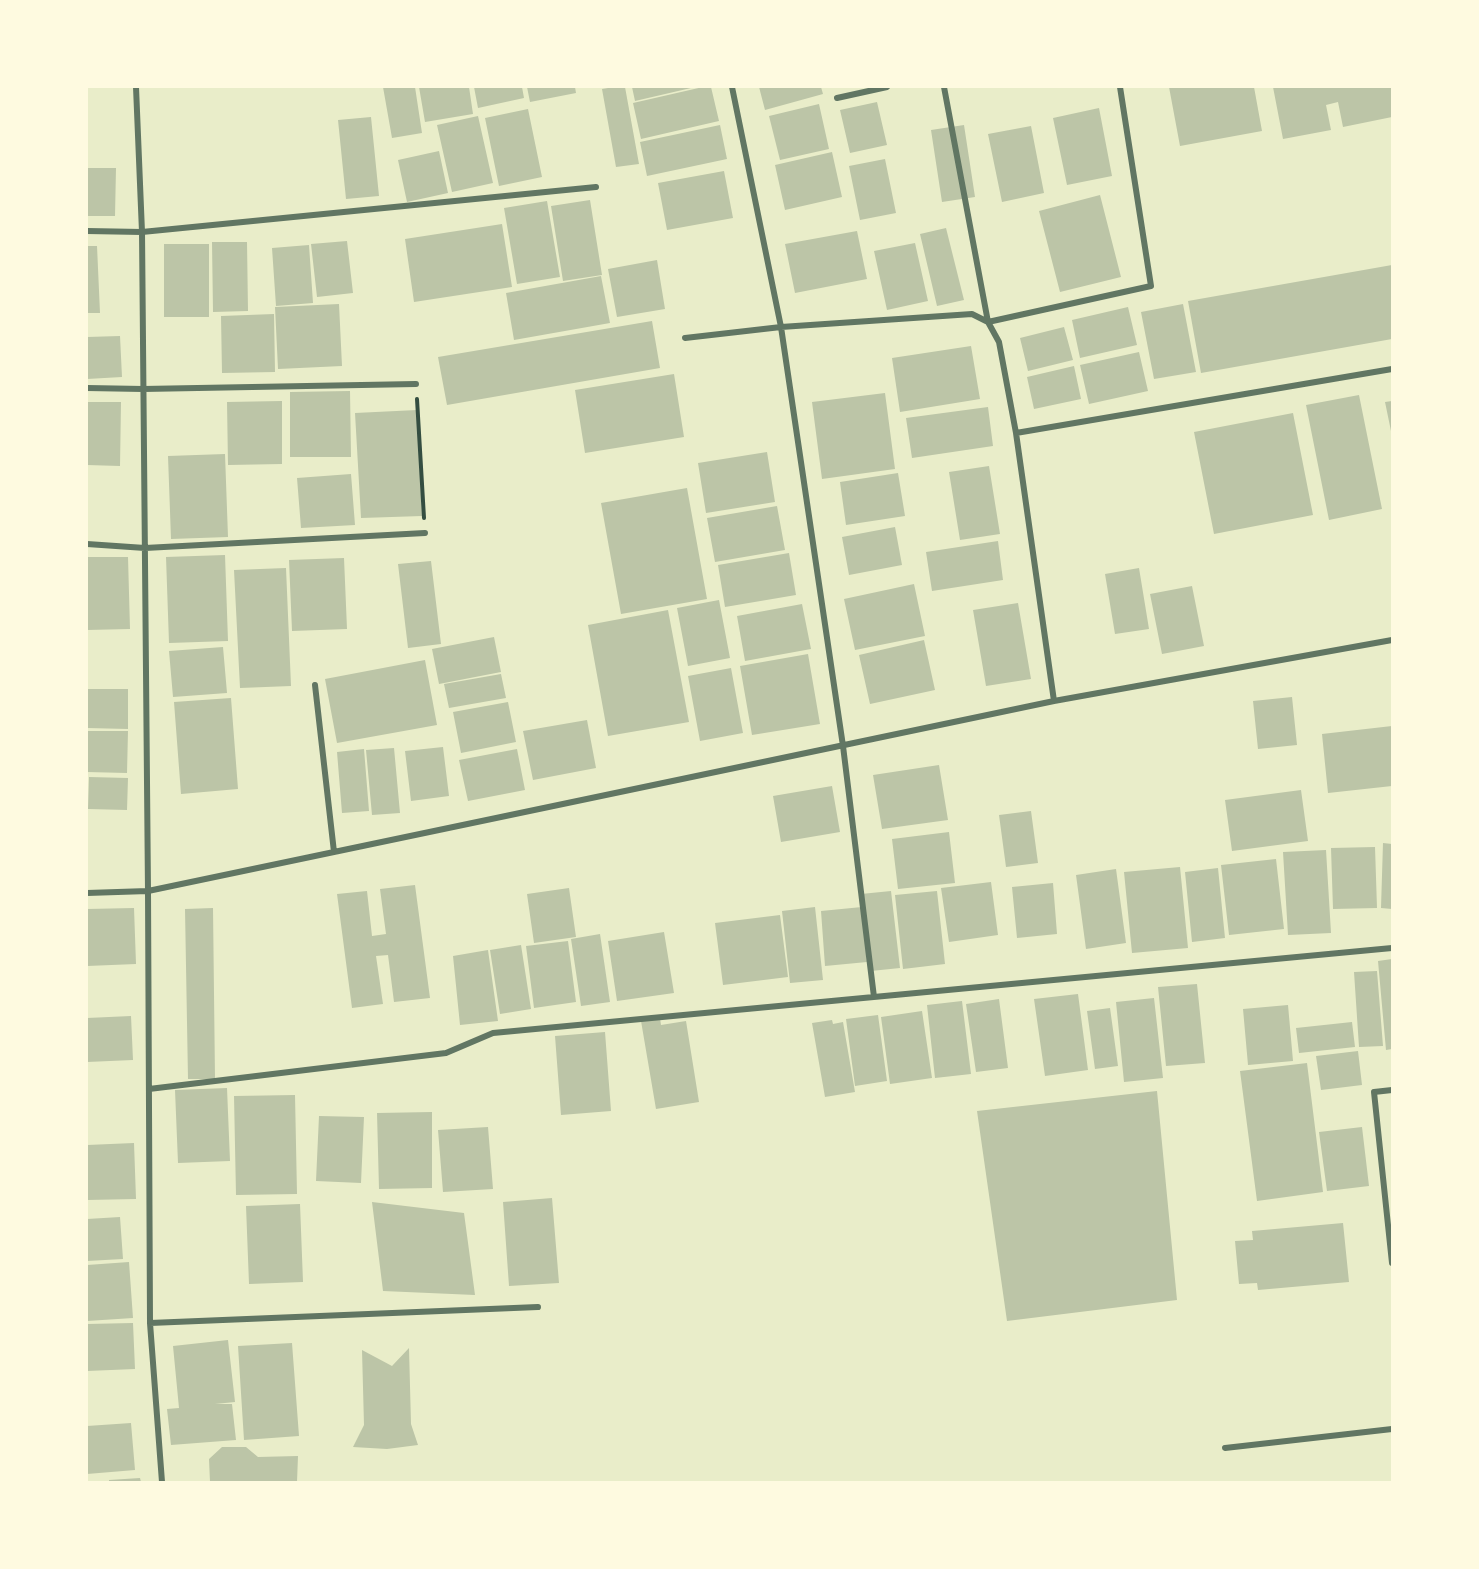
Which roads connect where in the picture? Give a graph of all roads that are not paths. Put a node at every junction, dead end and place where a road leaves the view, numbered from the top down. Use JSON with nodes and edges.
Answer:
{"nodes":[{"id":1,"x":136,"y":87,"type":"edge"},
{"id":2,"x":732,"y":87,"type":"edge"},
{"id":3,"x":887,"y":87,"type":"edge"},
{"id":4,"x":944,"y":87,"type":"edge"},
{"id":5,"x":1120,"y":87,"type":"edge"},
{"id":6,"x":837,"y":98,"type":"dead end"},
{"id":7,"x":596,"y":187,"type":"dead end"},
{"id":8,"x":87,"y":231,"type":"edge"},
{"id":9,"x":142,"y":232,"type":"junction"},
{"id":10,"x":988,"y":322,"type":"junction"},
{"id":11,"x":781,"y":327,"type":"junction"},
{"id":12,"x":685,"y":338,"type":"dead end"},
{"id":13,"x":1392,"y":369,"type":"edge"},
{"id":14,"x":416,"y":384,"type":"road end"},
{"id":15,"x":87,"y":388,"type":"edge"},
{"id":16,"x":143,"y":389,"type":"junction"},
{"id":17,"x":1016,"y":433,"type":"junction"},
{"id":18,"x":425,"y":532,"type":"road end"},
{"id":19,"x":87,"y":544,"type":"edge"},
{"id":20,"x":145,"y":548,"type":"junction"},
{"id":21,"x":1392,"y":640,"type":"edge"},
{"id":22,"x":315,"y":685,"type":"dead end"},
{"id":23,"x":1054,"y":701,"type":"junction"},
{"id":24,"x":843,"y":746,"type":"junction"},
{"id":25,"x":334,"y":852,"type":"junction"},
{"id":26,"x":148,"y":891,"type":"junction"},
{"id":27,"x":87,"y":893,"type":"edge"},
{"id":28,"x":1392,"y":948,"type":"edge"},
{"id":29,"x":874,"y":997,"type":"junction"},
{"id":30,"x":149,"y":1089,"type":"junction"},
{"id":31,"x":1392,"y":1090,"type":"edge"},
{"id":32,"x":1392,"y":1263,"type":"edge"},
{"id":33,"x":538,"y":1307,"type":"dead end"},
{"id":34,"x":150,"y":1323,"type":"junction"},
{"id":35,"x":1392,"y":1429,"type":"edge"},
{"id":36,"x":1225,"y":1448,"type":"dead end"},
{"id":37,"x":162,"y":1482,"type":"edge"}],
"edges":[{"from":1,"to":9,"type":"street"},
{"from":2,"to":11,"type":"street"},
{"from":3,"to":6,"type":"street"},
{"from":4,"to":10,"type":"street"},
{"from":5,"to":10,"type":"street"},
{"from":7,"to":9,"type":"street"},
{"from":8,"to":9,"type":"street"},
{"from":9,"to":16,"type":"street"},
{"from":10,"to":11,"type":"street"},
{"from":10,"to":17,"type":"street"},
{"from":11,"to":12,"type":"street"},
{"from":11,"to":24,"type":"street"},
{"from":13,"to":17,"type":"street"},
{"from":14,"to":16,"type":"street"},
{"from":15,"to":16,"type":"street"},
{"from":16,"to":20,"type":"street"},
{"from":17,"to":23,"type":"street"},
{"from":18,"to":20,"type":"street"},
{"from":19,"to":20,"type":"street"},
{"from":20,"to":26,"type":"street"},
{"from":21,"to":23,"type":"street"},
{"from":22,"to":25,"type":"street"},
{"from":23,"to":24,"type":"street"},
{"from":24,"to":25,"type":"street"},
{"from":24,"to":29,"type":"street"},
{"from":25,"to":26,"type":"street"},
{"from":26,"to":27,"type":"street"},
{"from":26,"to":30,"type":"street"},
{"from":28,"to":29,"type":"street"},
{"from":29,"to":30,"type":"street"},
{"from":30,"to":34,"type":"street"},
{"from":31,"to":32,"type":"street"},
{"from":33,"to":34,"type":"street"},
{"from":34,"to":37,"type":"street"},
{"from":35,"to":36,"type":"street"}]}
